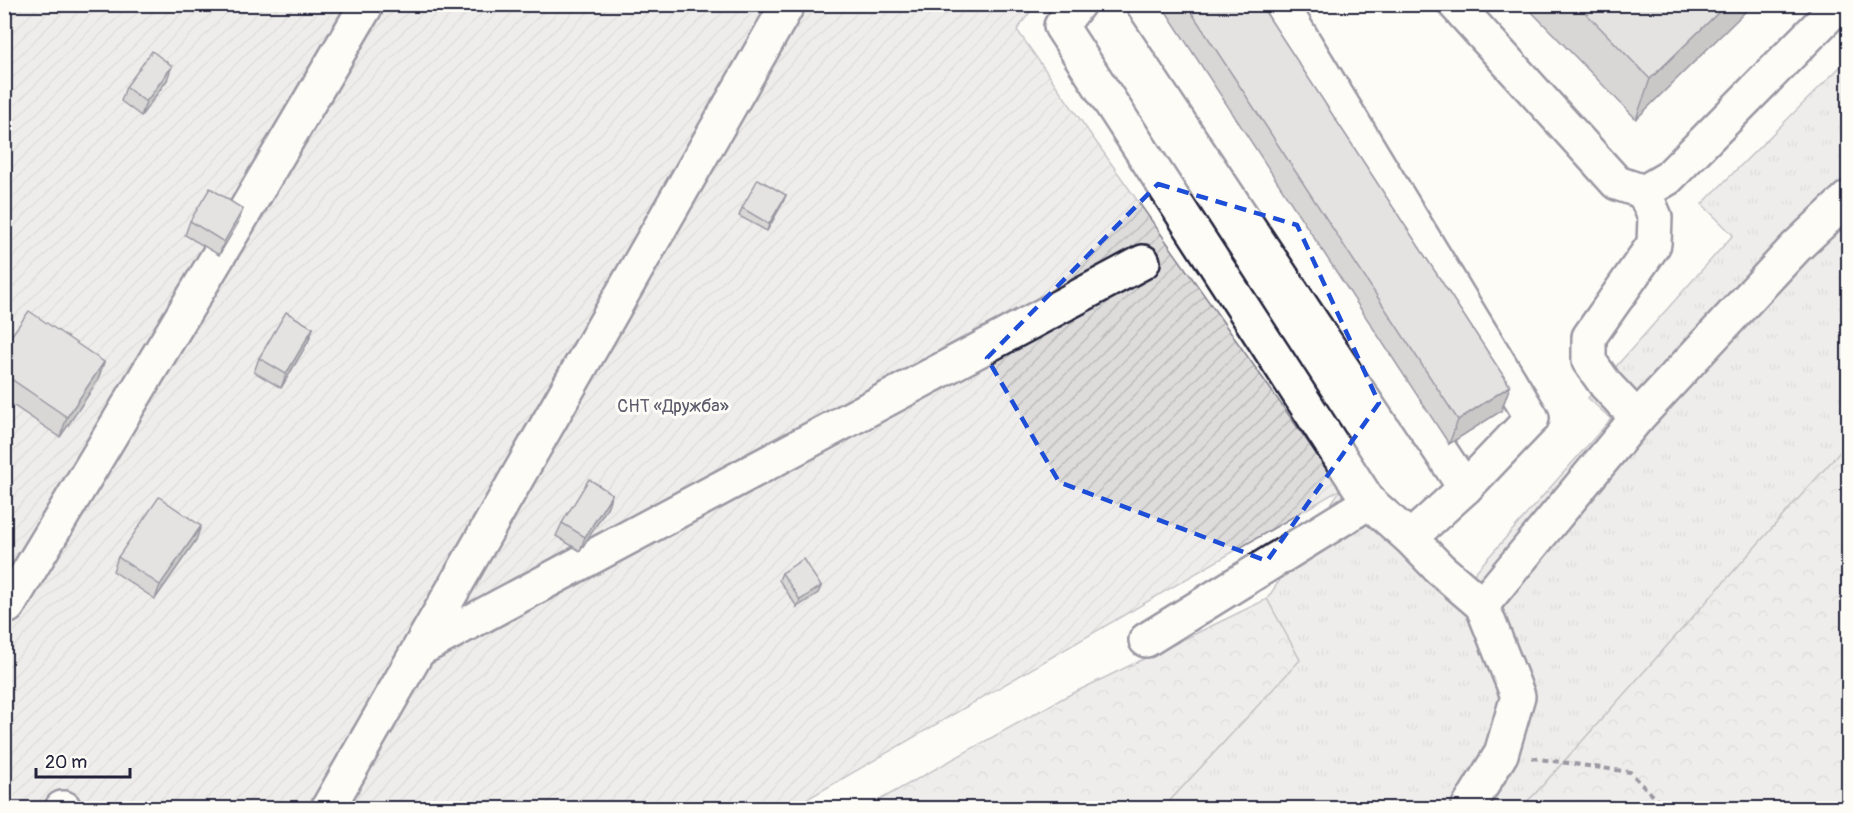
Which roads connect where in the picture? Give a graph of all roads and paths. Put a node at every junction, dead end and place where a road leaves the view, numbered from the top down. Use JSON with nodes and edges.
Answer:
{"nodes":[{"id":1,"x":367,"y":4,"type":"edge"},
{"id":2,"x":788,"y":4,"type":"edge"},
{"id":3,"x":1078,"y":4,"type":"edge"},
{"id":4,"x":1143,"y":4,"type":"edge"},
{"id":5,"x":1281,"y":4,"type":"edge"},
{"id":6,"x":1455,"y":4,"type":"edge"},
{"id":7,"x":1840,"y":4,"type":"edge"},
{"id":8,"x":1644,"y":192,"type":"junction"},
{"id":9,"x":1848,"y":198,"type":"edge"},
{"id":10,"x":1143,"y":262,"type":"dead end"},
{"id":11,"x":1637,"y":418,"type":"junction"},
{"id":12,"x":1465,"y":488,"type":"junction"},
{"id":13,"x":1369,"y":502,"type":"junction"},
{"id":14,"x":1410,"y":538,"type":"junction"},
{"id":15,"x":1482,"y":605,"type":"junction"},
{"id":16,"x":8,"y":606,"type":"dead end"},
{"id":17,"x":1146,"y":640,"type":"dead end"},
{"id":18,"x":420,"y":650,"type":"junction"},
{"id":19,"x":1501,"y":754,"type":"junction"},
{"id":20,"x":328,"y":808,"type":"edge"},
{"id":21,"x":1468,"y":808,"type":"edge"},
{"id":22,"x":1665,"y":808,"type":"edge"}],
"edges":[{"from":1,"to":16,"type":"lane"},
{"from":2,"to":18,"type":"lane"},
{"from":3,"to":13,"type":"lane"},
{"from":4,"to":12,"type":"lane"},
{"from":5,"to":12,"type":"lane"},
{"from":6,"to":8,"type":"lane"},
{"from":7,"to":8,"type":"lane"},
{"from":8,"to":11,"type":"lane"},
{"from":9,"to":11,"type":"lane"},
{"from":10,"to":18,"type":"lane"},
{"from":11,"to":15,"type":"lane"},
{"from":12,"to":14,"type":"lane"},
{"from":13,"to":14,"type":"lane"},
{"from":13,"to":17,"type":"lane"},
{"from":14,"to":15,"type":"lane"},
{"from":15,"to":19,"type":"lane"},
{"from":18,"to":20,"type":"lane"},
{"from":19,"to":21,"type":"lane"},
{"from":19,"to":22,"type":"path"}]}
